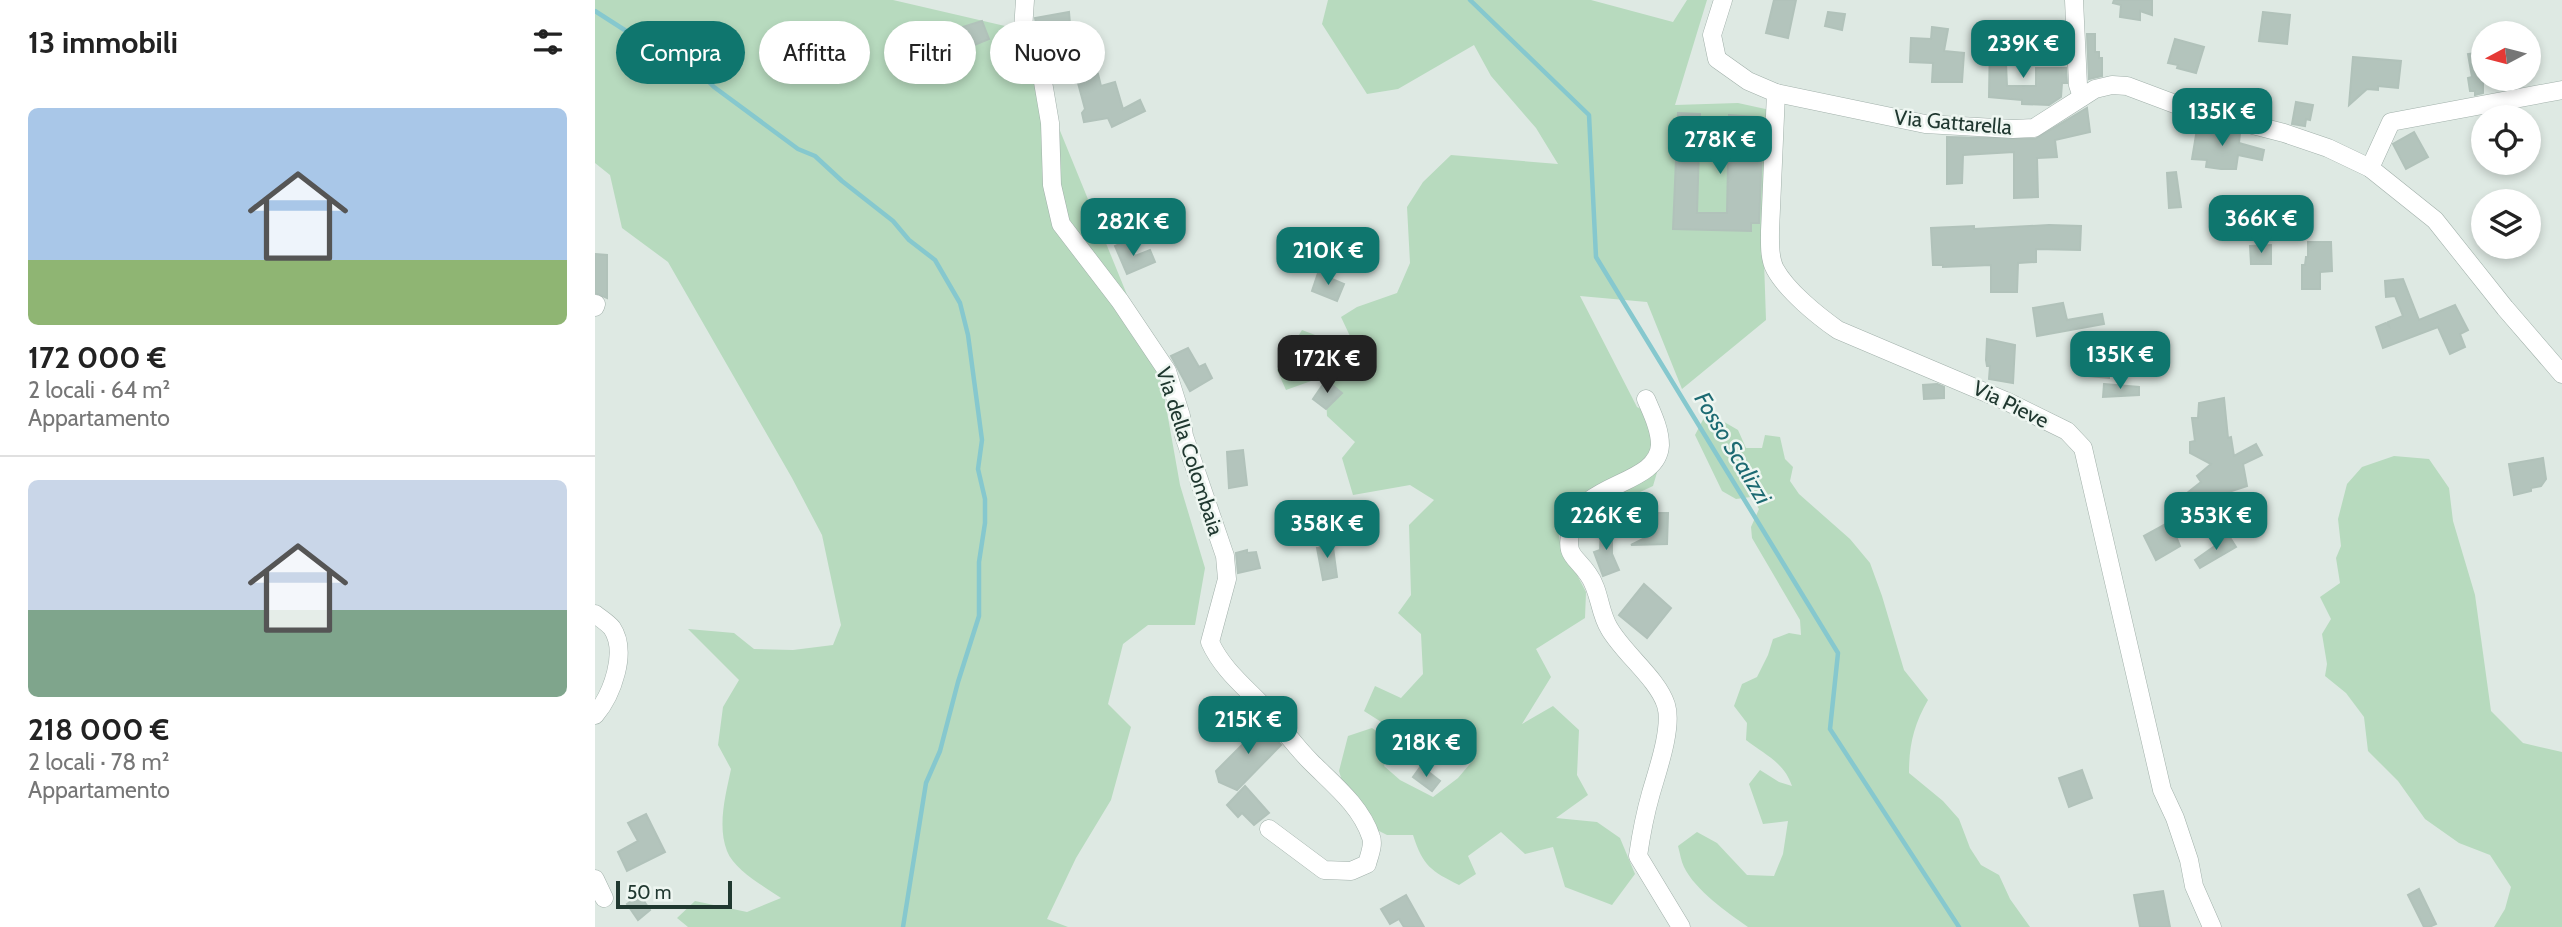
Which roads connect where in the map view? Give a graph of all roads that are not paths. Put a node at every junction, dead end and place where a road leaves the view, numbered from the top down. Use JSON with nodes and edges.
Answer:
{"nodes":[{"id":1,"x":1025,"y":0,"type":"edge"},
{"id":2,"x":1723,"y":0,"type":"edge"},
{"id":3,"x":2074,"y":0,"type":"edge"},
{"id":4,"x":2562,"y":90,"type":"edge"},
{"id":5,"x":1776,"y":93,"type":"junction"},
{"id":6,"x":2082,"y":97,"type":"junction"},
{"id":7,"x":2370,"y":169,"type":"junction"},
{"id":8,"x":2562,"y":374,"type":"edge"},
{"id":9,"x":1646,"y":399,"type":"dead end"},
{"id":10,"x":595,"y":614,"type":"edge"},
{"id":11,"x":595,"y":715,"type":"edge"},
{"id":12,"x":1269,"y":829,"type":"dead end"},
{"id":13,"x":595,"y":879,"type":"edge"},
{"id":14,"x":604,"y":898,"type":"dead end"},
{"id":15,"x":1681,"y":927,"type":"edge"},
{"id":16,"x":2211,"y":927,"type":"edge"}],
"edges":[{"from":1,"to":12,"type":"street","name":"Via della Colombaia"},
{"from":2,"to":5,"type":"street"},
{"from":3,"to":6,"type":"street"},
{"from":4,"to":7,"type":"street"},
{"from":5,"to":6,"type":"street","name":"Via Gattarella"},
{"from":5,"to":16,"type":"street","name":"Via Pieve"},
{"from":6,"to":7,"type":"street","name":"Via Gattarella"},
{"from":7,"to":8,"type":"street","name":"Via Gattarella"},
{"from":9,"to":15,"type":"street"},
{"from":10,"to":11,"type":"street"},
{"from":13,"to":14,"type":"street"}]}
